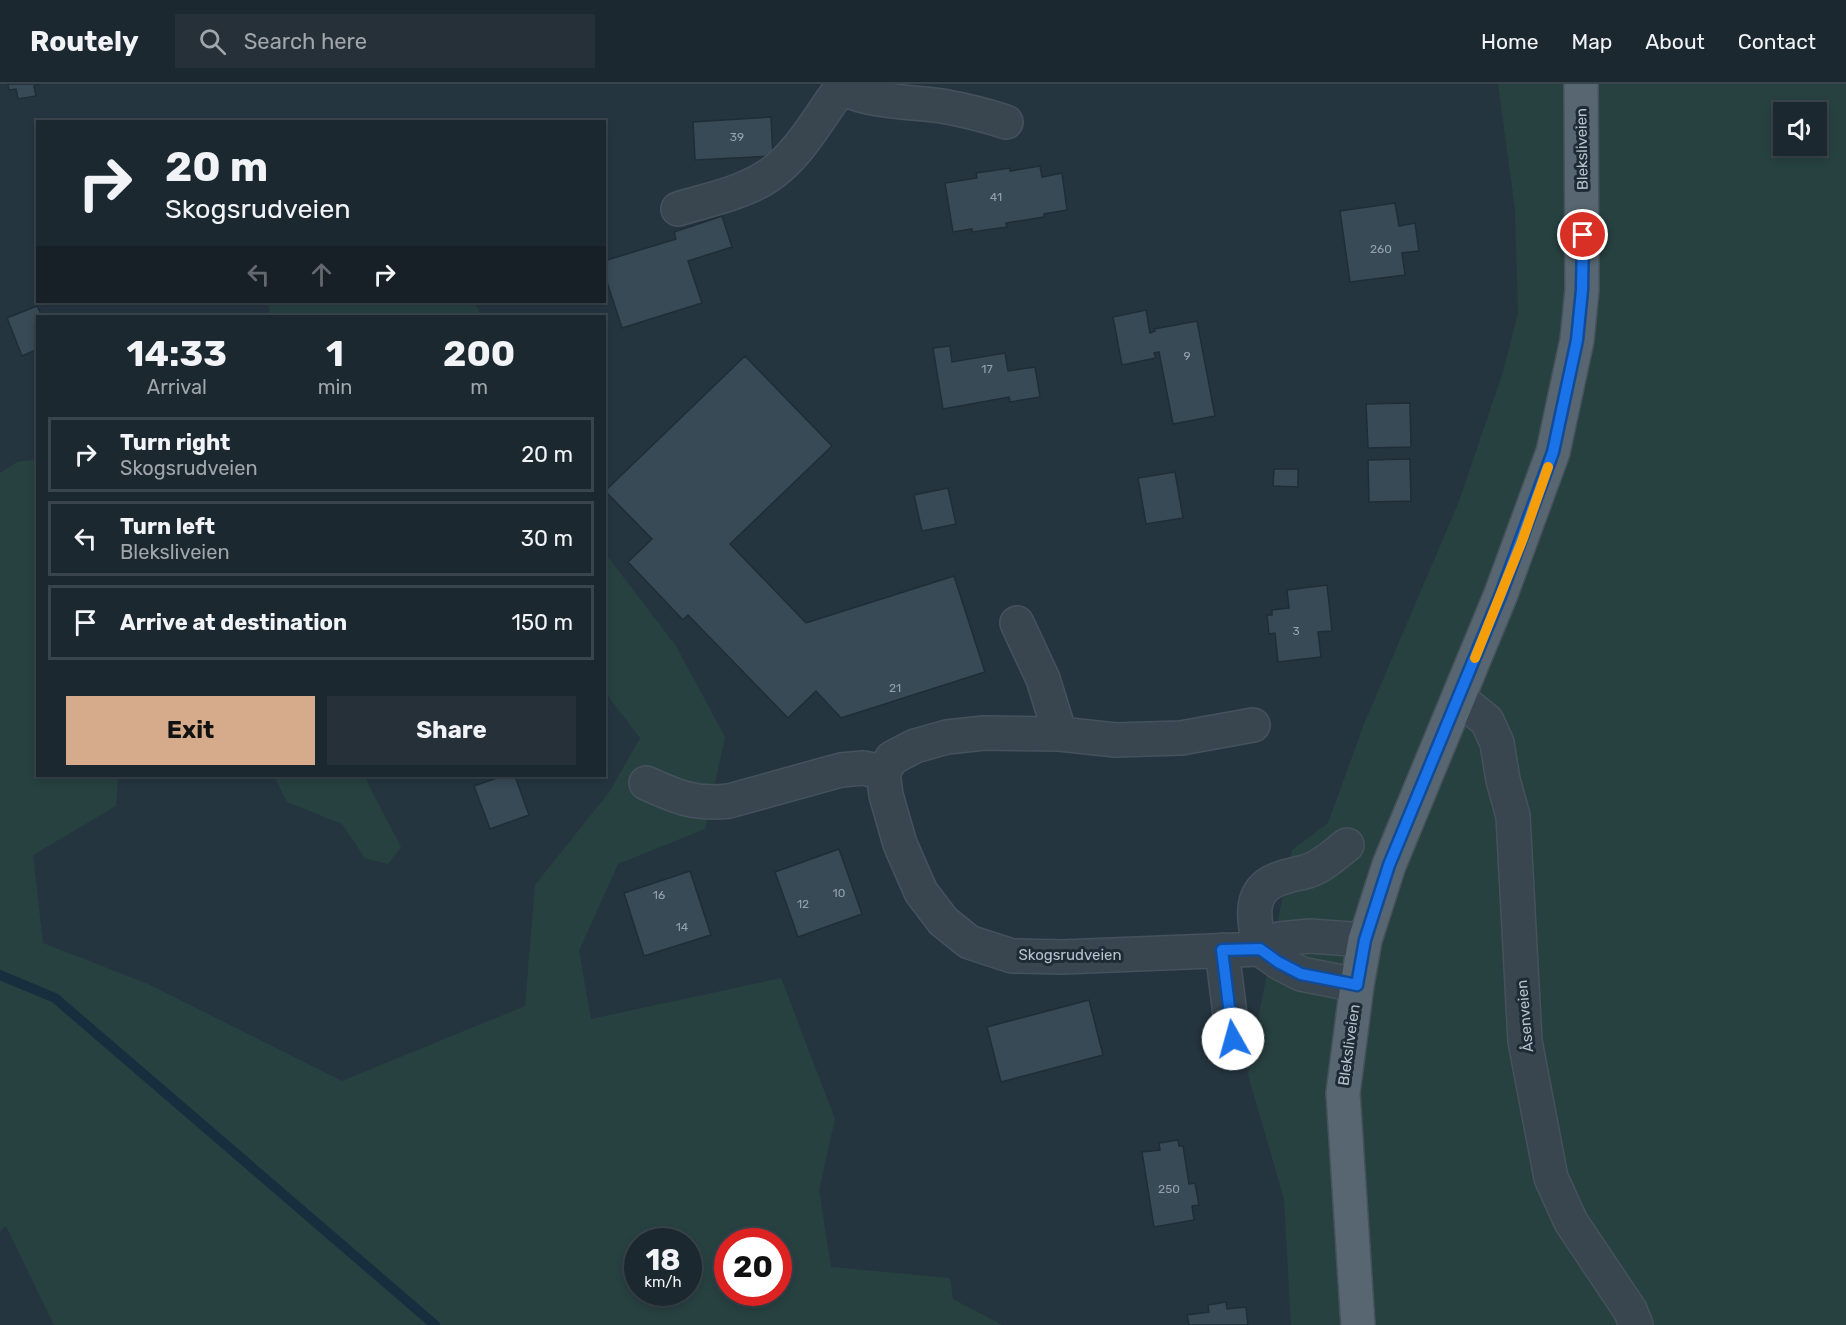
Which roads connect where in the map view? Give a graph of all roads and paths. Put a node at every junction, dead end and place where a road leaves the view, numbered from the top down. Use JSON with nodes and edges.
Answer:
{"nodes":[{"id":1,"x":1581,"y":84,"type":"edge"},
{"id":2,"x":840,"y":86,"type":"edge"},
{"id":3,"x":1006,"y":122,"type":"dead end"},
{"id":4,"x":678,"y":209,"type":"dead end"},
{"id":5,"x":1017,"y":623,"type":"dead end"},
{"id":6,"x":1459,"y":698,"type":"junction"},
{"id":7,"x":1253,"y":725,"type":"dead end"},
{"id":8,"x":1060,"y":734,"type":"junction"},
{"id":9,"x":883,"y":772,"type":"junction"},
{"id":10,"x":646,"y":783,"type":"dead end"},
{"id":11,"x":1347,"y":845,"type":"dead end"},
{"id":12,"x":1365,"y":940,"type":"junction"},
{"id":13,"x":1260,"y":949,"type":"junction"},
{"id":14,"x":1222,"y":950,"type":"junction"},
{"id":15,"x":1357,"y":985,"type":"junction"},
{"id":16,"x":1233,"y":1039,"type":"dead end"},
{"id":17,"x":1358,"y":1325,"type":"edge"},
{"id":18,"x":1636,"y":1325,"type":"edge"}],
"edges":[{"from":1,"to":6,"type":"main road","name":"Bleksliveien"},
{"from":2,"to":3,"type":"street"},
{"from":2,"to":4,"type":"street"},
{"from":5,"to":8,"type":"street"},
{"from":6,"to":12,"type":"main road","name":"Bleksliveien"},
{"from":6,"to":18,"type":"street","name":"Åsenveien"},
{"from":7,"to":8,"type":"street"},
{"from":8,"to":9,"type":"street"},
{"from":9,"to":10,"type":"street"},
{"from":9,"to":14,"type":"street","name":"Skogsrudveien"},
{"from":11,"to":13,"type":"street"},
{"from":12,"to":13,"type":"street","name":"Skogsrudveien"},
{"from":12,"to":15,"type":"main road","name":"Bleksliveien"},
{"from":13,"to":14,"type":"street","name":"Skogsrudveien"},
{"from":13,"to":15,"type":"street"},
{"from":14,"to":16,"type":"street"},
{"from":15,"to":17,"type":"main road","name":"Bleksliveien"}]}
